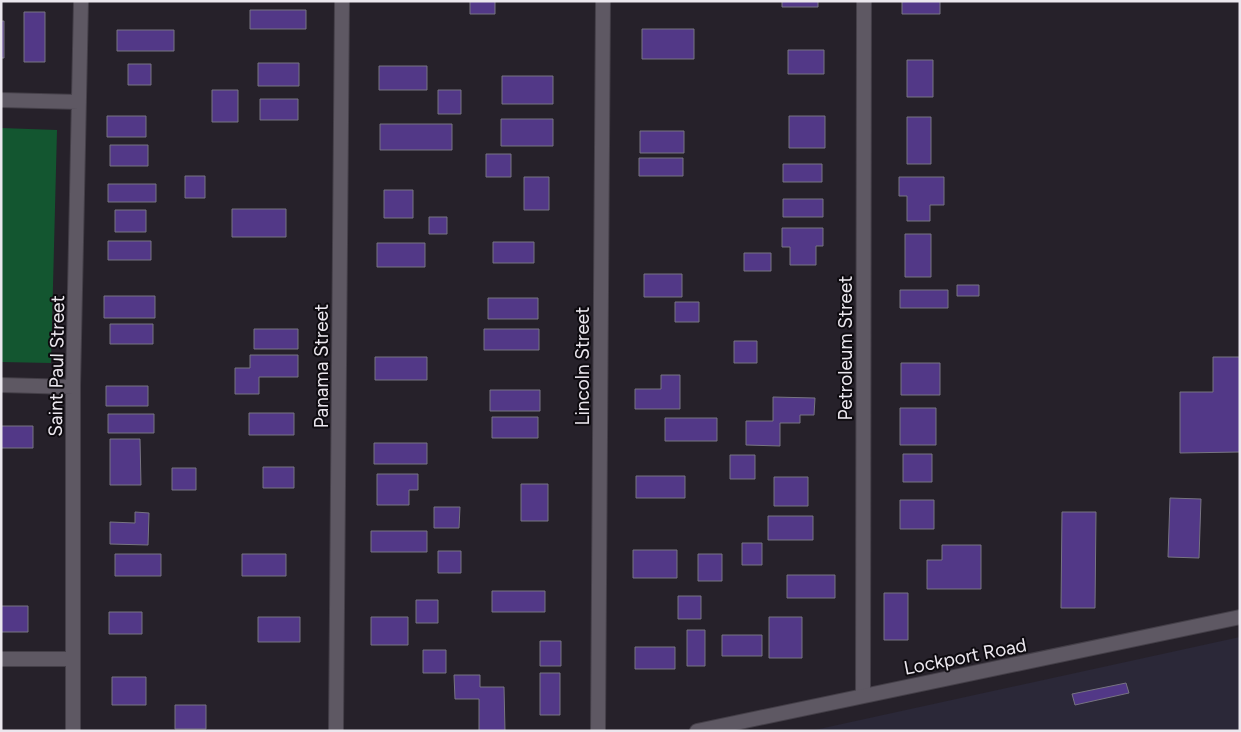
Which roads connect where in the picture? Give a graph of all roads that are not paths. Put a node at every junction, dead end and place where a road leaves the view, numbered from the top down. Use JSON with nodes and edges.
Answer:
{"nodes":[{"id":1,"x":81,"y":1,"type":"edge"},
{"id":2,"x":342,"y":1,"type":"edge"},
{"id":3,"x":603,"y":1,"type":"edge"},
{"id":4,"x":864,"y":1,"type":"edge"},
{"id":5,"x":1,"y":100,"type":"edge"},
{"id":6,"x":79,"y":102,"type":"junction"},
{"id":7,"x":1,"y":385,"type":"edge"},
{"id":8,"x":73,"y":387,"type":"junction"},
{"id":9,"x":1240,"y":617,"type":"edge"},
{"id":10,"x":1,"y":659,"type":"edge"},
{"id":11,"x":73,"y":659,"type":"junction"},
{"id":12,"x":863,"y":695,"type":"junction"},
{"id":13,"x":73,"y":731,"type":"edge"},
{"id":14,"x":336,"y":731,"type":"edge"},
{"id":15,"x":598,"y":731,"type":"edge"},
{"id":16,"x":697,"y":731,"type":"edge"}],
"edges":[{"from":1,"to":6,"type":"street","name":"Saint Paul Street"},
{"from":2,"to":14,"type":"street","name":"Panama Street"},
{"from":3,"to":15,"type":"street","name":"Lincoln Street"},
{"from":4,"to":12,"type":"street","name":"Petroleum Street"},
{"from":5,"to":6,"type":"street"},
{"from":6,"to":8,"type":"street","name":"Saint Paul Street"},
{"from":7,"to":8,"type":"street"},
{"from":8,"to":11,"type":"street","name":"Saint Paul Street"},
{"from":9,"to":12,"type":"street","name":"Lockport Road"},
{"from":10,"to":11,"type":"street"},
{"from":11,"to":13,"type":"street","name":"Saint Paul Street"},
{"from":12,"to":16,"type":"street","name":"Lockport Road"}]}
